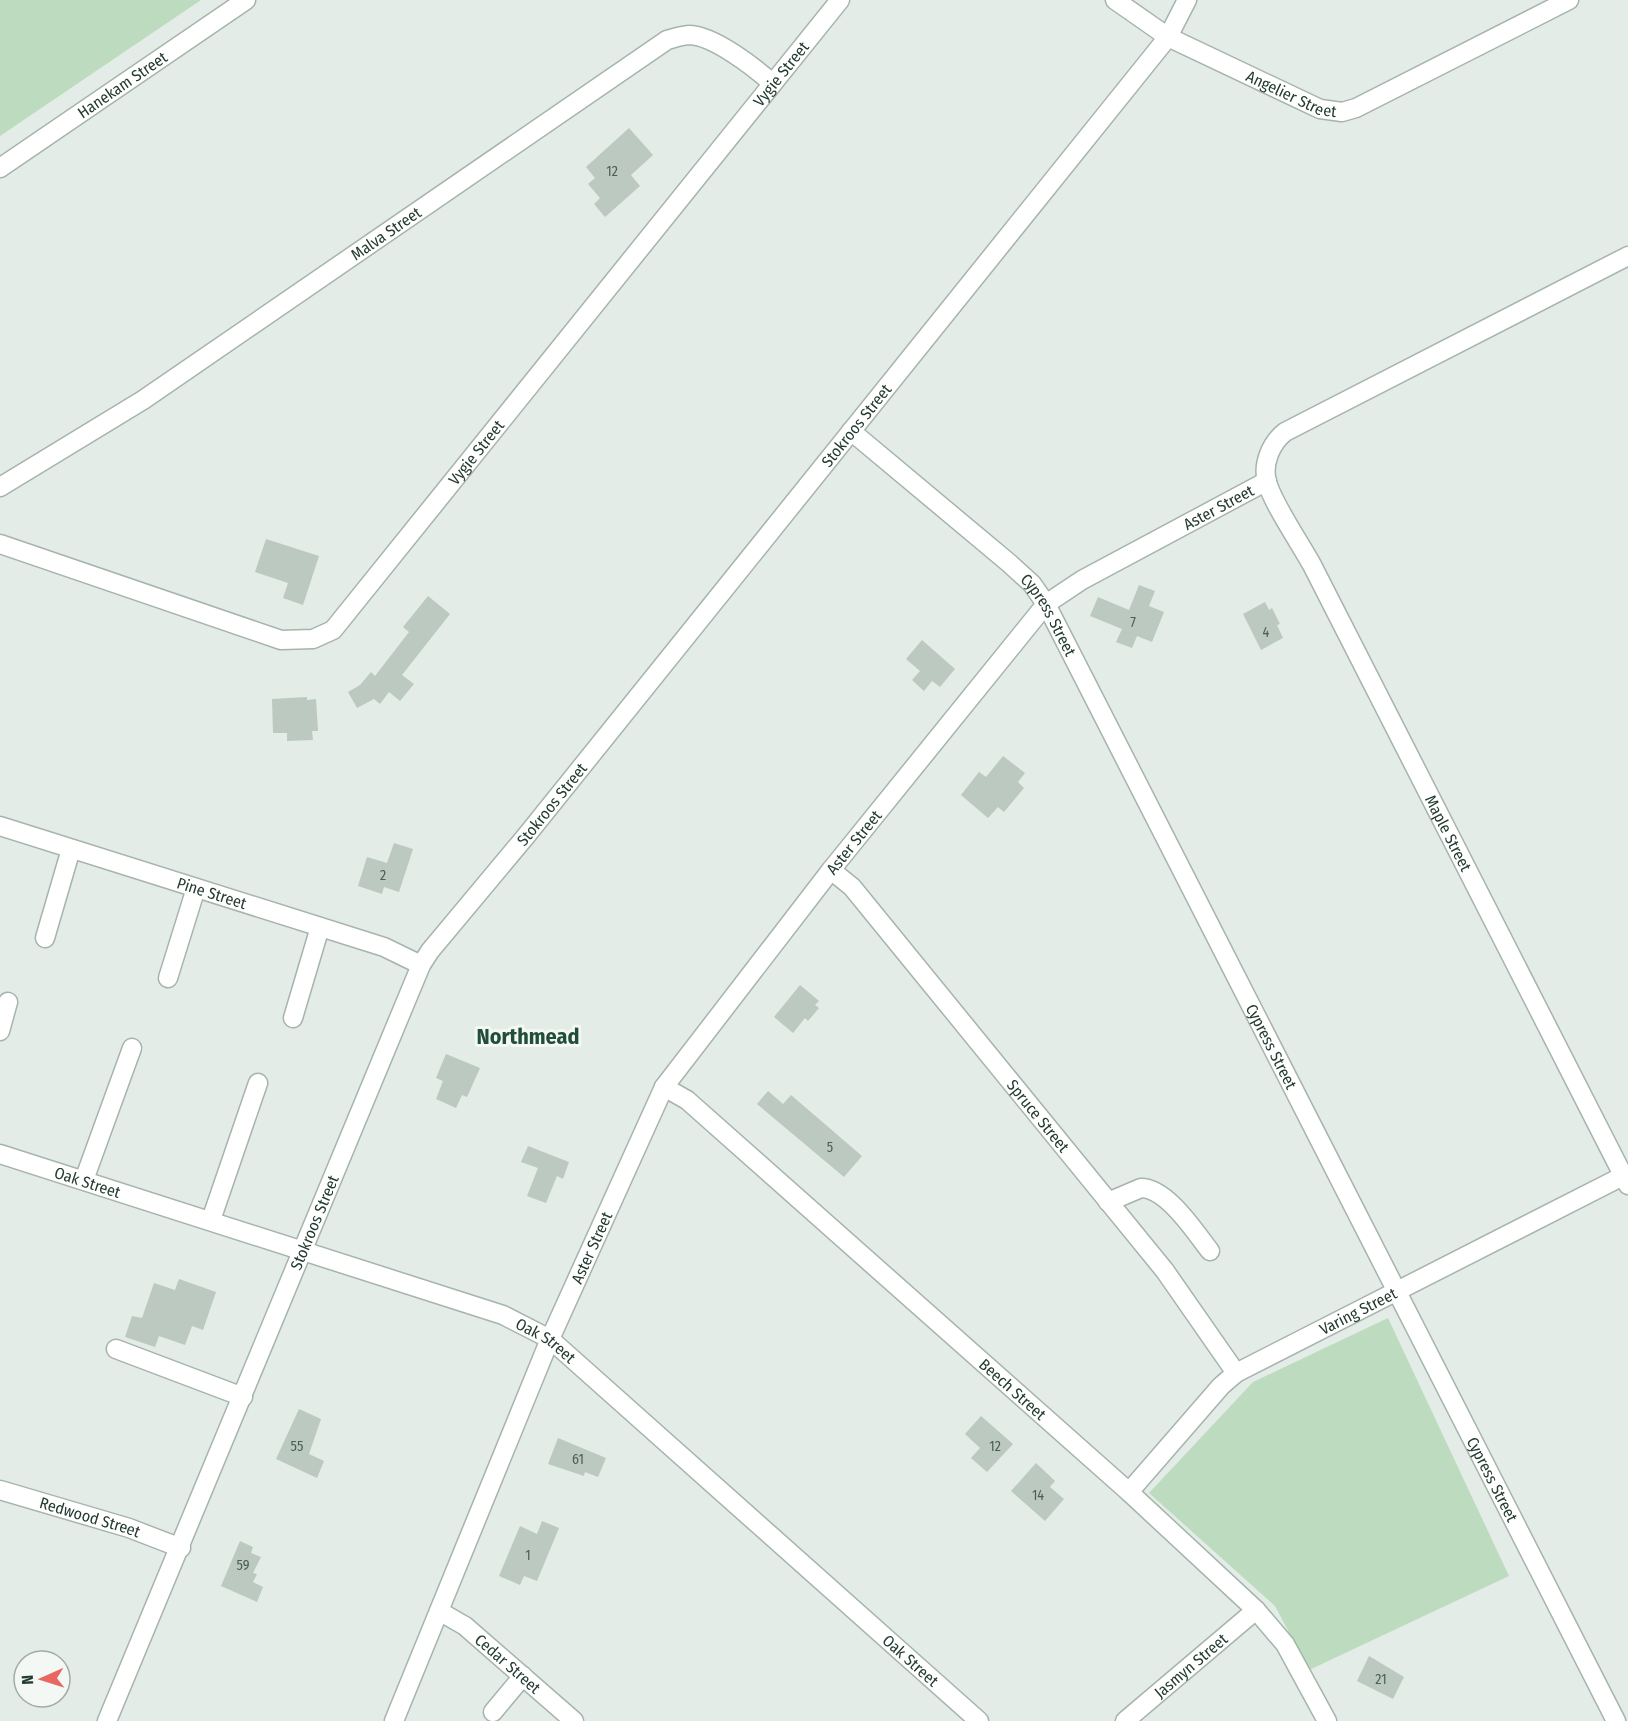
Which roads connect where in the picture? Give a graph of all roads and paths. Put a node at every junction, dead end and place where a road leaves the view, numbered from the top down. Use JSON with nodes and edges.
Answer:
{"nodes":[{"id":1,"x":246,"y":0,"type":"edge"},
{"id":2,"x":840,"y":0,"type":"edge"},
{"id":3,"x":1115,"y":0,"type":"edge"},
{"id":4,"x":1187,"y":0,"type":"edge"},
{"id":5,"x":1569,"y":0,"type":"edge"},
{"id":6,"x":1168,"y":37,"type":"junction"},
{"id":7,"x":772,"y":83,"type":"junction"},
{"id":8,"x":0,"y":168,"type":"edge"},
{"id":9,"x":1628,"y":256,"type":"edge"},
{"id":10,"x":851,"y":432,"type":"junction"},
{"id":11,"x":1267,"y":481,"type":"junction"},
{"id":12,"x":0,"y":487,"type":"edge"},
{"id":13,"x":0,"y":544,"type":"edge"},
{"id":14,"x":1046,"y":604,"type":"junction"},
{"id":15,"x":0,"y":826,"type":"edge"},
{"id":16,"x":71,"y":849,"type":"junction"},
{"id":17,"x":831,"y":870,"type":"junction"},
{"id":18,"x":196,"y":888,"type":"junction"},
{"id":19,"x":320,"y":927,"type":"junction"},
{"id":20,"x":45,"y":938,"type":"dead end"},
{"id":21,"x":421,"y":965,"type":"junction"},
{"id":22,"x":168,"y":978,"type":"dead end"},
{"id":23,"x":8,"y":1002,"type":"dead end"},
{"id":24,"x":293,"y":1018,"type":"dead end"},
{"id":25,"x":0,"y":1031,"type":"edge"},
{"id":26,"x":132,"y":1048,"type":"dead end"},
{"id":27,"x":258,"y":1083,"type":"dead end"},
{"id":28,"x":664,"y":1087,"type":"junction"},
{"id":29,"x":0,"y":1154,"type":"edge"},
{"id":30,"x":84,"y":1180,"type":"junction"},
{"id":31,"x":1625,"y":1181,"type":"edge"},
{"id":32,"x":1108,"y":1202,"type":"junction"},
{"id":33,"x":211,"y":1220,"type":"junction"},
{"id":34,"x":304,"y":1250,"type":"junction"},
{"id":35,"x":1210,"y":1251,"type":"dead end"},
{"id":36,"x":1396,"y":1293,"type":"junction"},
{"id":37,"x":550,"y":1339,"type":"junction"},
{"id":38,"x":116,"y":1349,"type":"dead end"},
{"id":39,"x":1236,"y":1373,"type":"junction"},
{"id":40,"x":243,"y":1397,"type":"junction"},
{"id":41,"x":0,"y":1490,"type":"edge"},
{"id":42,"x":1129,"y":1492,"type":"junction"},
{"id":43,"x":181,"y":1548,"type":"junction"},
{"id":44,"x":1256,"y":1610,"type":"junction"},
{"id":45,"x":439,"y":1611,"type":"junction"},
{"id":46,"x":523,"y":1676,"type":"junction"},
{"id":47,"x":493,"y":1712,"type":"dead end"},
{"id":48,"x":107,"y":1721,"type":"edge"},
{"id":49,"x":394,"y":1721,"type":"edge"},
{"id":50,"x":574,"y":1721,"type":"edge"},
{"id":51,"x":979,"y":1721,"type":"edge"},
{"id":52,"x":1125,"y":1721,"type":"edge"},
{"id":53,"x":1328,"y":1721,"type":"edge"},
{"id":54,"x":1616,"y":1721,"type":"edge"}],
"edges":[{"from":1,"to":8,"type":"street","name":"Hanekam Street"},
{"from":2,"to":7,"type":"street","name":"Vygie Street"},
{"from":3,"to":6,"type":"street","name":"Angelier Street"},
{"from":4,"to":6,"type":"street","name":"Stokroos Street"},
{"from":5,"to":6,"type":"street","name":"Angelier Street"},
{"from":6,"to":10,"type":"street","name":"Stokroos Street"},
{"from":7,"to":12,"type":"street","name":"Malva Street"},
{"from":7,"to":13,"type":"street","name":"Vygie Street"},
{"from":9,"to":11,"type":"street","name":"Aster Street"},
{"from":10,"to":14,"type":"street","name":"Cypress Street"},
{"from":10,"to":21,"type":"street","name":"Stokroos Street"},
{"from":11,"to":14,"type":"street","name":"Aster Street"},
{"from":11,"to":31,"type":"street","name":"Maple Street"},
{"from":14,"to":17,"type":"street","name":"Aster Street"},
{"from":14,"to":36,"type":"street","name":"Cypress Street"},
{"from":15,"to":16,"type":"street","name":"Pine Street"},
{"from":16,"to":18,"type":"street","name":"Pine Street"},
{"from":16,"to":20,"type":"street"},
{"from":17,"to":28,"type":"street","name":"Aster Street"},
{"from":17,"to":32,"type":"street","name":"Spruce Street"},
{"from":18,"to":19,"type":"street","name":"Pine Street"},
{"from":18,"to":22,"type":"street"},
{"from":19,"to":21,"type":"street","name":"Pine Street"},
{"from":19,"to":24,"type":"street"},
{"from":21,"to":34,"type":"street","name":"Stokroos Street"},
{"from":23,"to":25,"type":"street"},
{"from":26,"to":30,"type":"street"},
{"from":27,"to":33,"type":"street"},
{"from":28,"to":37,"type":"street","name":"Aster Street"},
{"from":28,"to":42,"type":"street","name":"Beech Street"},
{"from":29,"to":30,"type":"street","name":"Oak Street"},
{"from":30,"to":33,"type":"street","name":"Oak Street"},
{"from":31,"to":36,"type":"street","name":"Varing Street"},
{"from":32,"to":35,"type":"street"},
{"from":32,"to":39,"type":"street","name":"Spruce Street"},
{"from":33,"to":34,"type":"street","name":"Oak Street"},
{"from":34,"to":37,"type":"street","name":"Oak Street"},
{"from":34,"to":40,"type":"street","name":"Stokroos Street"},
{"from":36,"to":39,"type":"street","name":"Varing Street"},
{"from":36,"to":54,"type":"street","name":"Cypress Street"},
{"from":37,"to":45,"type":"street","name":"Aster Street"},
{"from":37,"to":51,"type":"street","name":"Oak Street"},
{"from":38,"to":40,"type":"street"},
{"from":39,"to":42,"type":"street","name":"Varing Street"},
{"from":40,"to":43,"type":"street","name":"Stokroos Street"},
{"from":41,"to":43,"type":"street","name":"Redwood Street"},
{"from":42,"to":44,"type":"street","name":"Beech Street"},
{"from":43,"to":48,"type":"street","name":"Stokroos Street"},
{"from":44,"to":52,"type":"street","name":"Jasmyn Street"},
{"from":44,"to":53,"type":"street","name":"Beech Street"},
{"from":45,"to":46,"type":"street","name":"Cedar Street"},
{"from":45,"to":49,"type":"street","name":"Aster Street"},
{"from":46,"to":47,"type":"street"},
{"from":46,"to":50,"type":"street","name":"Cedar Street"}]}
